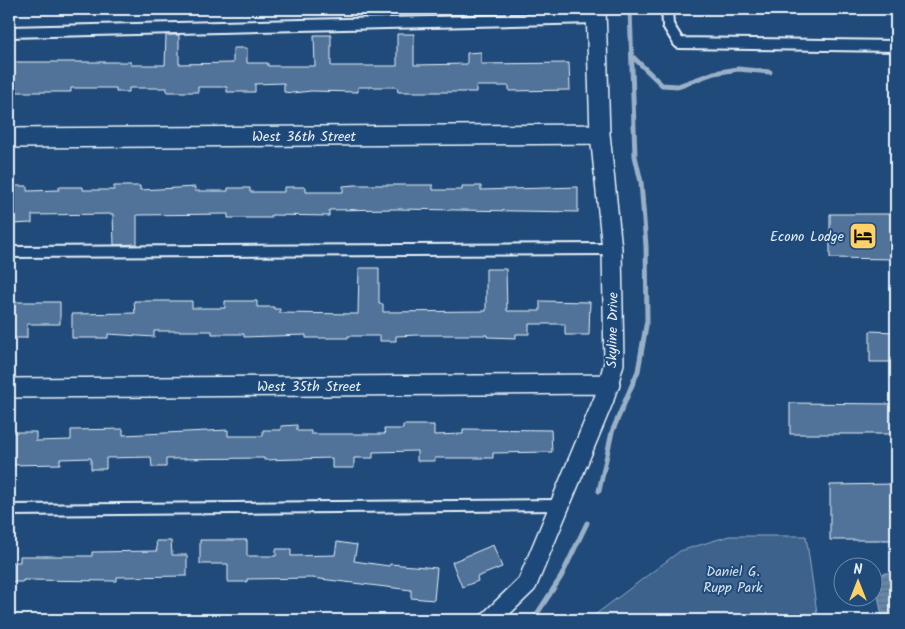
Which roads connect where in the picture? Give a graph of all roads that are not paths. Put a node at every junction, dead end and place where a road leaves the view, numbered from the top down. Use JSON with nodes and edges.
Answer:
{"nodes":[{"id":1,"x":667,"y":9,"type":"edge"},
{"id":2,"x":895,"y":9,"type":"edge"},
{"id":3,"x":596,"y":13,"type":"edge"},
{"id":4,"x":896,"y":20,"type":"edge"},
{"id":5,"x":9,"y":32,"type":"edge"},
{"id":6,"x":896,"y":46,"type":"edge"},
{"id":7,"x":600,"y":134,"type":"junction"},
{"id":8,"x":9,"y":138,"type":"edge"},
{"id":9,"x":612,"y":250,"type":"junction"},
{"id":10,"x":9,"y":252,"type":"edge"},
{"id":11,"x":610,"y":384,"type":"junction"},
{"id":12,"x":9,"y":388,"type":"edge"},
{"id":13,"x":560,"y":505,"type":"junction"},
{"id":14,"x":9,"y":510,"type":"edge"},
{"id":15,"x":490,"y":620,"type":"edge"}],
"edges":[{"from":1,"to":6,"type":"lane"},
{"from":2,"to":4,"type":"lane"},
{"from":3,"to":5,"type":"lane"},
{"from":3,"to":7,"type":"street","name":"Skyline Drive"},
{"from":7,"to":8,"type":"street","name":"West 36th Street"},
{"from":7,"to":9,"type":"street","name":"Skyline Drive"},
{"from":9,"to":10,"type":"lane"},
{"from":9,"to":11,"type":"street","name":"Skyline Drive"},
{"from":11,"to":12,"type":"street","name":"West 35th Street"},
{"from":11,"to":13,"type":"street","name":"Skyline Drive"},
{"from":13,"to":14,"type":"lane"},
{"from":13,"to":15,"type":"street","name":"Skyline Drive"}]}
